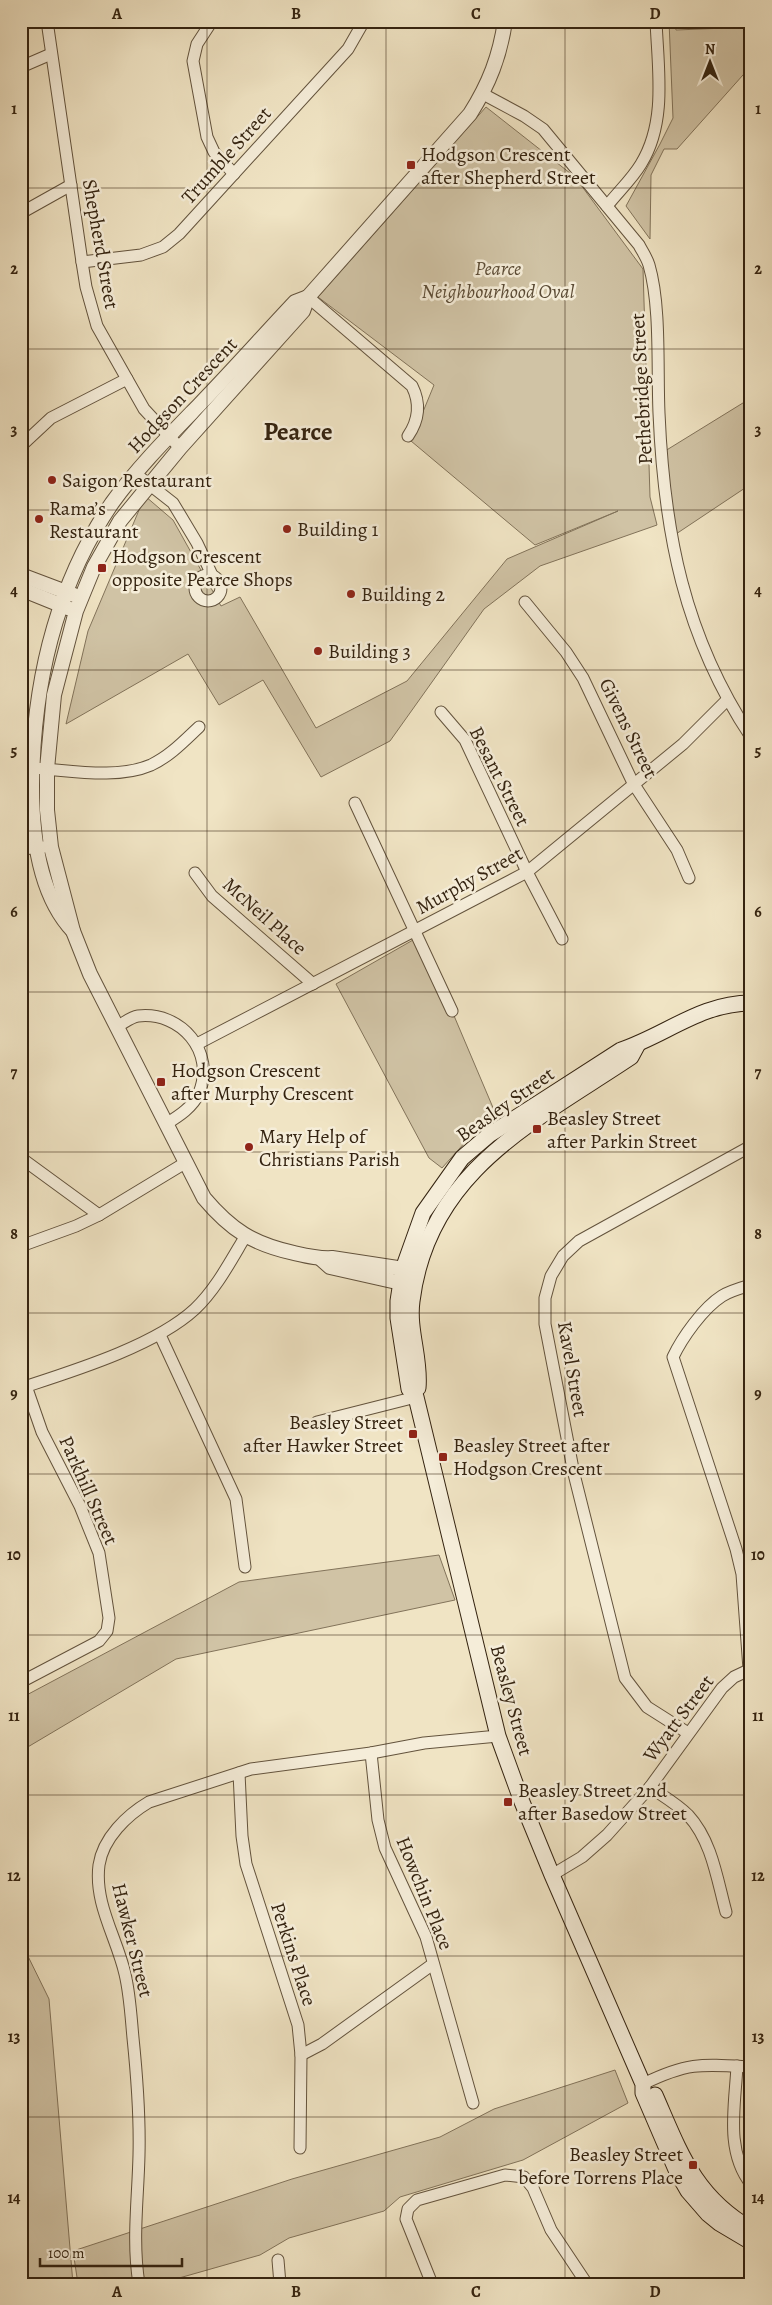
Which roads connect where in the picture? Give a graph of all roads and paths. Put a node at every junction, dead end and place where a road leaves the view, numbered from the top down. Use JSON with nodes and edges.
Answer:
{"nodes":[{"id":1,"x":47,"y":21,"type":"edge"},
{"id":2,"x":212,"y":21,"type":"edge"},
{"id":3,"x":364,"y":21,"type":"edge"},
{"id":4,"x":505,"y":21,"type":"edge"},
{"id":5,"x":656,"y":21,"type":"edge"},
{"id":6,"x":51,"y":54,"type":"junction"},
{"id":7,"x":21,"y":67,"type":"edge"},
{"id":8,"x":483,"y":94,"type":"junction"},
{"id":9,"x":234,"y":174,"type":"junction"},
{"id":10,"x":71,"y":185,"type":"junction"},
{"id":11,"x":607,"y":206,"type":"junction"},
{"id":12,"x":21,"y":213,"type":"edge"},
{"id":13,"x":82,"y":262,"type":"junction"},
{"id":14,"x":308,"y":297,"type":"junction"},
{"id":15,"x":127,"y":379,"type":"junction"},
{"id":16,"x":169,"y":436,"type":"junction"},
{"id":17,"x":408,"y":436,"type":"dead end"},
{"id":18,"x":21,"y":446,"type":"edge"},
{"id":19,"x":180,"y":448,"type":"junction"},
{"id":20,"x":136,"y":474,"type":"junction"},
{"id":21,"x":149,"y":485,"type":"junction"},
{"id":22,"x":21,"y":575,"type":"edge"},
{"id":23,"x":213,"y":577,"type":"dead end"},
{"id":24,"x":21,"y":589,"type":"edge"},
{"id":25,"x":63,"y":598,"type":"junction"},
{"id":26,"x":81,"y":598,"type":"junction"},
{"id":27,"x":525,"y":602,"type":"dead end"},
{"id":28,"x":76,"y":611,"type":"junction"},
{"id":29,"x":727,"y":700,"type":"junction"},
{"id":30,"x":441,"y":712,"type":"dead end"},
{"id":31,"x":199,"y":727,"type":"dead end"},
{"id":32,"x":751,"y":737,"type":"edge"},
{"id":33,"x":32,"y":768,"type":"junction"},
{"id":34,"x":47,"y":769,"type":"junction"},
{"id":35,"x":634,"y":783,"type":"junction"},
{"id":36,"x":355,"y":803,"type":"dead end"},
{"id":37,"x":51,"y":847,"type":"junction"},
{"id":38,"x":36,"y":848,"type":"junction"},
{"id":39,"x":21,"y":849,"type":"edge"},
{"id":40,"x":527,"y":872,"type":"junction"},
{"id":41,"x":195,"y":873,"type":"dead end"},
{"id":42,"x":689,"y":878,"type":"dead end"},
{"id":43,"x":73,"y":932,"type":"junction"},
{"id":44,"x":415,"y":932,"type":"junction"},
{"id":45,"x":562,"y":939,"type":"dead end"},
{"id":46,"x":313,"y":984,"type":"junction"},
{"id":47,"x":751,"y":1003,"type":"edge"},
{"id":48,"x":452,"y":1010,"type":"dead end"},
{"id":49,"x":118,"y":1026,"type":"junction"},
{"id":50,"x":197,"y":1044,"type":"junction"},
{"id":51,"x":166,"y":1124,"type":"junction"},
{"id":52,"x":751,"y":1146,"type":"edge"},
{"id":53,"x":21,"y":1158,"type":"edge"},
{"id":54,"x":185,"y":1163,"type":"junction"},
{"id":55,"x":99,"y":1215,"type":"junction"},
{"id":56,"x":245,"y":1237,"type":"junction"},
{"id":57,"x":21,"y":1246,"type":"edge"},
{"id":58,"x":409,"y":1277,"type":"junction"},
{"id":59,"x":751,"y":1285,"type":"edge"},
{"id":60,"x":160,"y":1335,"type":"junction"},
{"id":61,"x":24,"y":1387,"type":"edge"},
{"id":62,"x":416,"y":1397,"type":"junction"},
{"id":63,"x":317,"y":1422,"type":"dead end"},
{"id":64,"x":245,"y":1567,"type":"dead end"},
{"id":65,"x":750,"y":1669,"type":"edge"},
{"id":66,"x":21,"y":1682,"type":"edge"},
{"id":67,"x":688,"y":1733,"type":"junction"},
{"id":68,"x":498,"y":1736,"type":"junction"},
{"id":69,"x":371,"y":1753,"type":"junction"},
{"id":70,"x":239,"y":1773,"type":"junction"},
{"id":71,"x":650,"y":1787,"type":"junction"},
{"id":72,"x":552,"y":1875,"type":"junction"},
{"id":73,"x":726,"y":1912,"type":"dead end"},
{"id":74,"x":433,"y":1964,"type":"junction"},
{"id":75,"x":301,"y":2055,"type":"junction"},
{"id":76,"x":737,"y":2066,"type":"junction"},
{"id":77,"x":751,"y":2067,"type":"edge"},
{"id":78,"x":643,"y":2084,"type":"junction"},
{"id":79,"x":473,"y":2103,"type":"dead end"},
{"id":80,"x":300,"y":2148,"type":"dead end"},
{"id":81,"x":751,"y":2184,"type":"edge"},
{"id":82,"x":751,"y":2229,"type":"edge"},
{"id":83,"x":751,"y":2242,"type":"edge"},
{"id":84,"x":278,"y":2260,"type":"dead end"},
{"id":85,"x":139,"y":2284,"type":"edge"},
{"id":86,"x":280,"y":2284,"type":"edge"},
{"id":87,"x":432,"y":2284,"type":"edge"},
{"id":88,"x":587,"y":2284,"type":"edge"}],
"edges":[{"from":1,"to":6,"type":"street","name":"Shepherd Street"},
{"from":2,"to":9,"type":"street"},
{"from":3,"to":9,"type":"street","name":"Trumble Street"},
{"from":4,"to":8,"type":"street","name":"Hodgson Crescent"},
{"from":5,"to":11,"type":"street"},
{"from":6,"to":7,"type":"street"},
{"from":6,"to":10,"type":"street","name":"Shepherd Street"},
{"from":8,"to":11,"type":"street","name":"Pethebridge Street"},
{"from":8,"to":14,"type":"street","name":"Hodgson Crescent"},
{"from":9,"to":13,"type":"street","name":"Trumble Street"},
{"from":10,"to":12,"type":"street"},
{"from":10,"to":13,"type":"street","name":"Shepherd Street"},
{"from":11,"to":29,"type":"street","name":"Pethebridge Street"},
{"from":13,"to":15,"type":"street","name":"Shepherd Street"},
{"from":14,"to":16,"type":"street","name":"Hodgson Crescent"},
{"from":14,"to":17,"type":"street"},
{"from":14,"to":19,"type":"street","name":"Hodgson Crescent"},
{"from":15,"to":16,"type":"street","name":"Shepherd Street"},
{"from":15,"to":18,"type":"street"},
{"from":16,"to":19,"type":"street","name":"Shepherd Street"},
{"from":16,"to":20,"type":"street","name":"Hodgson Crescent"},
{"from":19,"to":21,"type":"street","name":"Hodgson Crescent"},
{"from":20,"to":21,"type":"street"},
{"from":20,"to":25,"type":"street","name":"Hodgson Crescent"},
{"from":21,"to":23,"type":"street"},
{"from":21,"to":26,"type":"street","name":"Hodgson Crescent"},
{"from":22,"to":25,"type":"street"},
{"from":24,"to":25,"type":"street"},
{"from":25,"to":26,"type":"street"},
{"from":25,"to":28,"type":"street"},
{"from":25,"to":33,"type":"street","name":"Hodgson Crescent"},
{"from":26,"to":28,"type":"street","name":"Hodgson Crescent"},
{"from":27,"to":35,"type":"street","name":"Givens Street"},
{"from":28,"to":34,"type":"street","name":"Hodgson Crescent"},
{"from":29,"to":32,"type":"street","name":"Pethebridge Street"},
{"from":29,"to":35,"type":"street","name":"Murphy Street"},
{"from":30,"to":40,"type":"street","name":"Besant Street"},
{"from":31,"to":34,"type":"street"},
{"from":33,"to":34,"type":"street"},
{"from":33,"to":38,"type":"street","name":"Hodgson Crescent"},
{"from":34,"to":37,"type":"street","name":"Hodgson Crescent"},
{"from":35,"to":40,"type":"street","name":"Murphy Street"},
{"from":35,"to":42,"type":"street","name":"Givens Street"},
{"from":36,"to":44,"type":"street"},
{"from":37,"to":38,"type":"street"},
{"from":37,"to":43,"type":"street","name":"Hodgson Crescent"},
{"from":38,"to":39,"type":"street"},
{"from":38,"to":43,"type":"street","name":"Hodgson Crescent"},
{"from":40,"to":44,"type":"street","name":"Murphy Street"},
{"from":40,"to":45,"type":"street","name":"Besant Street"},
{"from":41,"to":46,"type":"street","name":"McNeil Place"},
{"from":43,"to":49,"type":"street","name":"Hodgson Crescent"},
{"from":44,"to":46,"type":"street","name":"Murphy Street"},
{"from":44,"to":48,"type":"street"},
{"from":46,"to":50,"type":"street","name":"Murphy Street"},
{"from":47,"to":58,"type":"main road","name":"Beasley Street"},
{"from":49,"to":50,"type":"street"},
{"from":49,"to":51,"type":"street","name":"Hodgson Crescent"},
{"from":50,"to":51,"type":"street"},
{"from":51,"to":54,"type":"street","name":"Hodgson Crescent"},
{"from":52,"to":67,"type":"street","name":"Kavel Street"},
{"from":53,"to":55,"type":"street"},
{"from":54,"to":55,"type":"street"},
{"from":54,"to":56,"type":"street","name":"Hodgson Crescent"},
{"from":55,"to":57,"type":"street"},
{"from":56,"to":58,"type":"street","name":"Hodgson Crescent"},
{"from":56,"to":60,"type":"street"},
{"from":58,"to":62,"type":"main road","name":"Beasley Street"},
{"from":59,"to":65,"type":"street"},
{"from":60,"to":61,"type":"street"},
{"from":60,"to":64,"type":"street"},
{"from":61,"to":66,"type":"street","name":"Parkhill Street"},
{"from":62,"to":63,"type":"street"},
{"from":62,"to":68,"type":"main road","name":"Beasley Street"},
{"from":65,"to":67,"type":"street","name":"Wyatt Street"},
{"from":67,"to":71,"type":"street","name":"Wyatt Street"},
{"from":68,"to":69,"type":"street","name":"Hawker Street"},
{"from":68,"to":72,"type":"main road","name":"Beasley Street"},
{"from":69,"to":70,"type":"street","name":"Hawker Street"},
{"from":69,"to":74,"type":"street","name":"Howchin Place"},
{"from":70,"to":75,"type":"street","name":"Perkins Place"},
{"from":70,"to":85,"type":"street","name":"Hawker Street"},
{"from":71,"to":72,"type":"street","name":"Wyatt Street"},
{"from":71,"to":73,"type":"street"},
{"from":72,"to":78,"type":"main road","name":"Beasley Street"},
{"from":74,"to":75,"type":"street"},
{"from":74,"to":79,"type":"street","name":"Howchin Place"},
{"from":75,"to":80,"type":"street","name":"Perkins Place"},
{"from":76,"to":77,"type":"street"},
{"from":76,"to":78,"type":"street"},
{"from":76,"to":81,"type":"street"},
{"from":78,"to":82,"type":"main road","name":"Beasley Street"},
{"from":78,"to":83,"type":"main road","name":"Beasley Street"},
{"from":84,"to":86,"type":"street"},
{"from":87,"to":88,"type":"street"}]}
